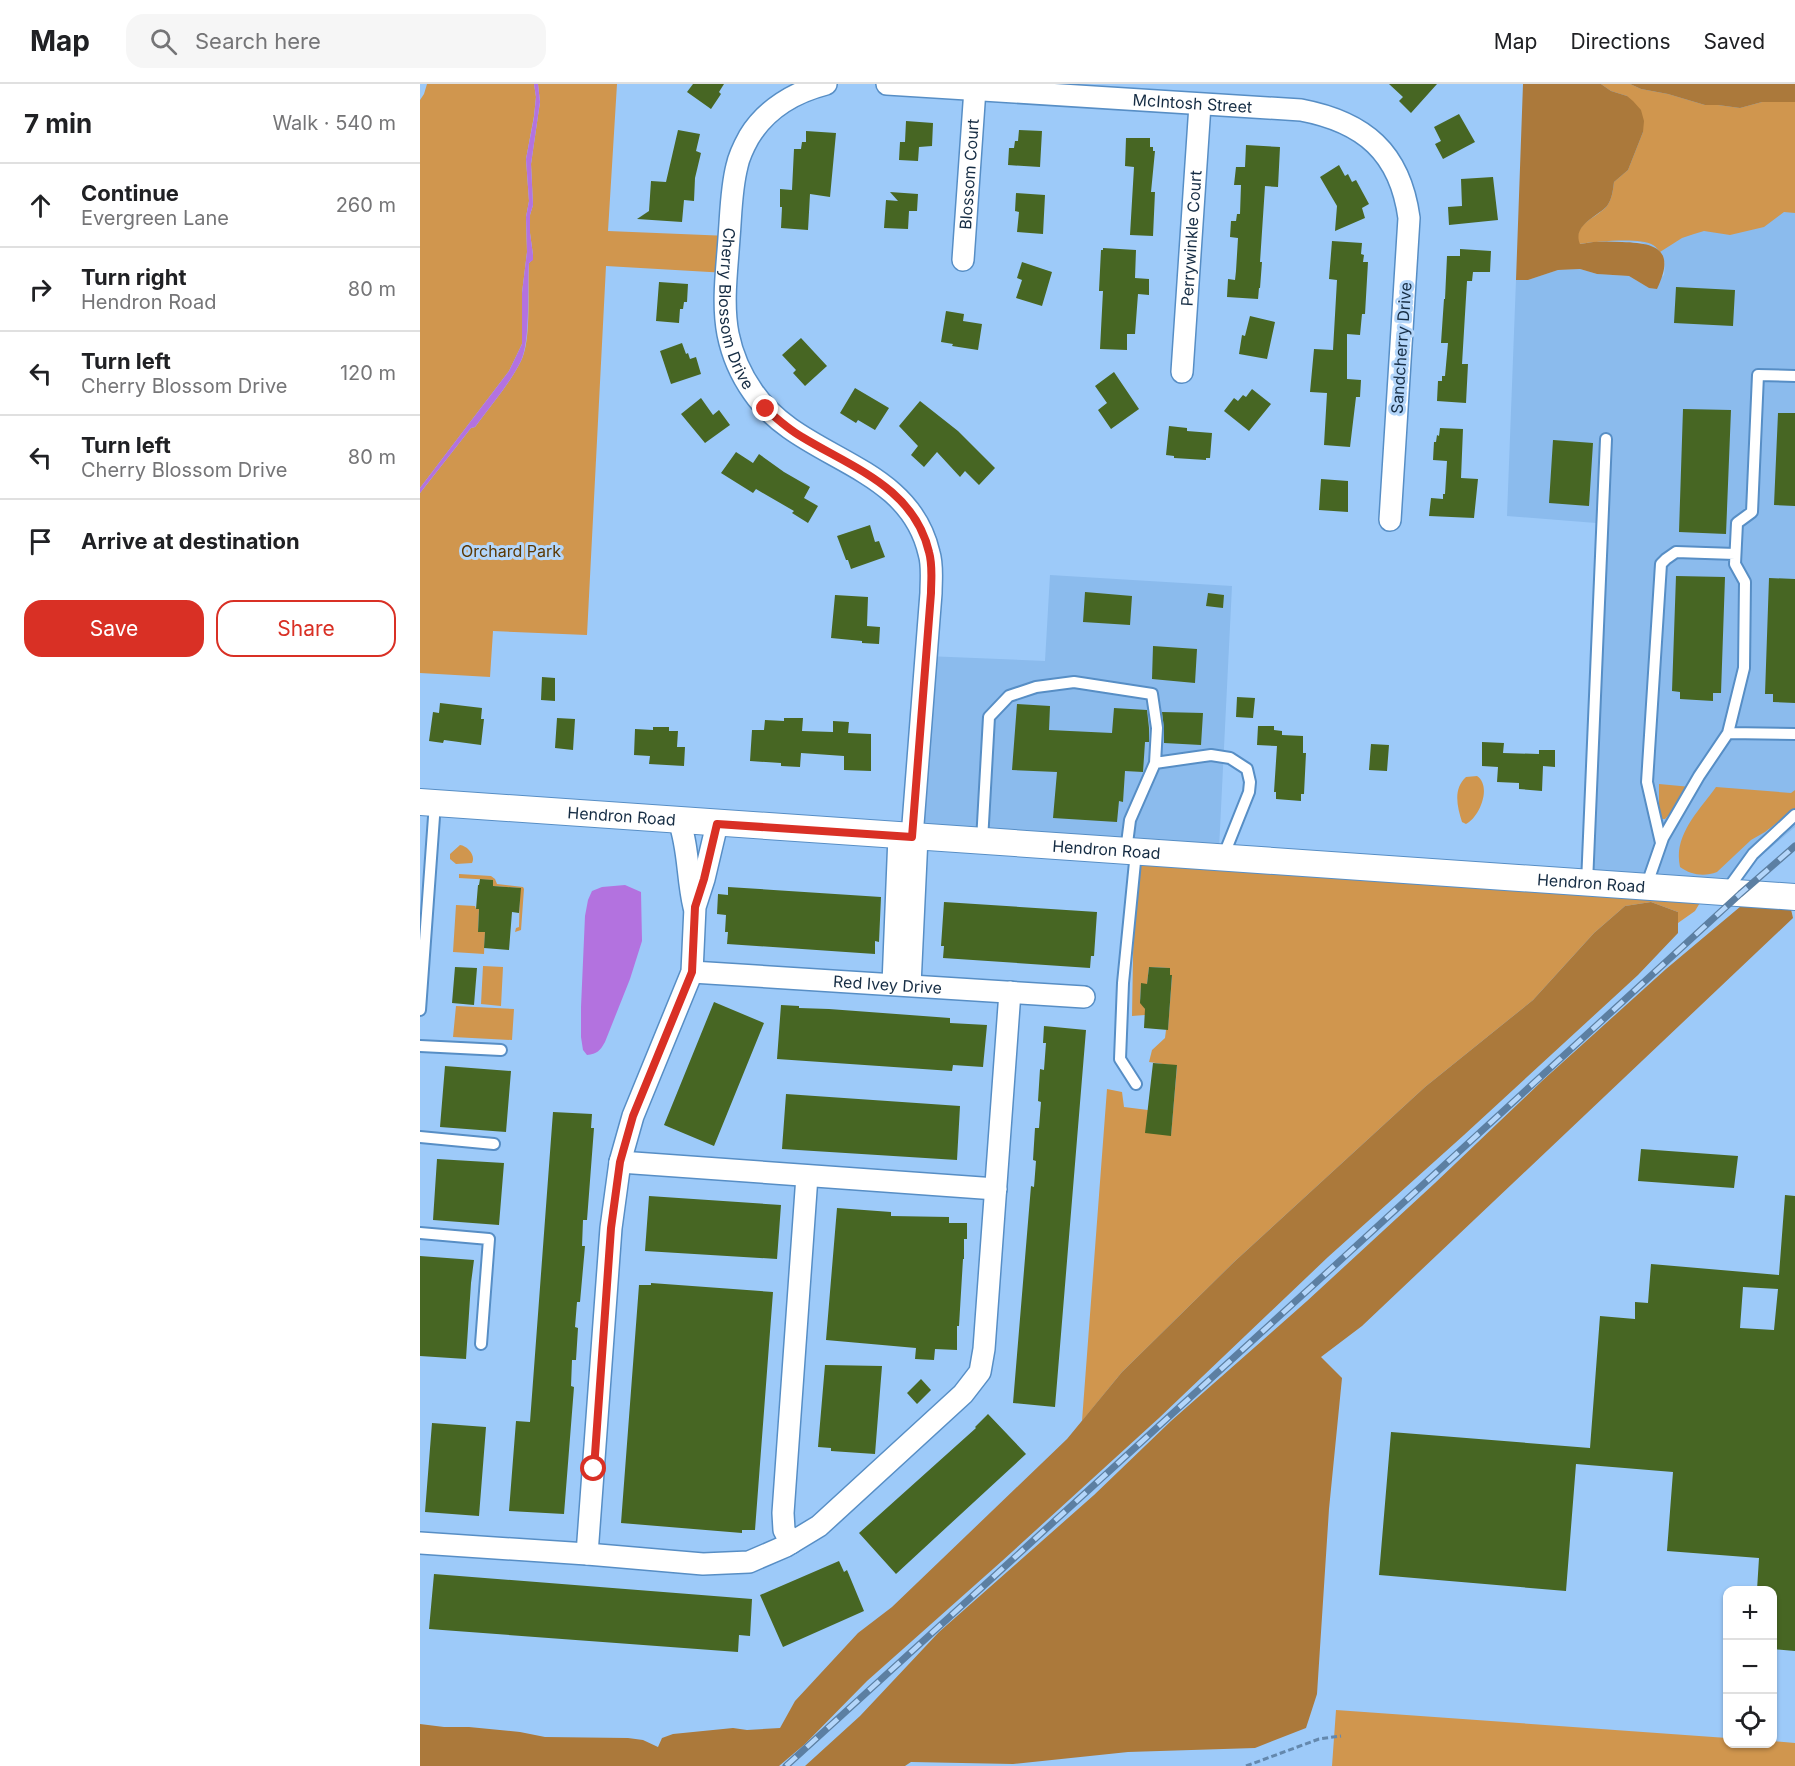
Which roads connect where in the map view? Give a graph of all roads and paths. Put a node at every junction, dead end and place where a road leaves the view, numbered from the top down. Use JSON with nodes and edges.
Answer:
{"nodes":[{"id":1,"x":826,"y":84,"type":"edge"},
{"id":2,"x":887,"y":84,"type":"edge"},
{"id":3,"x":975,"y":89,"type":"junction"},
{"id":4,"x":1200,"y":105,"type":"junction"},
{"id":5,"x":1399,"y":177,"type":"joint"},
{"id":6,"x":963,"y":260,"type":"dead end"},
{"id":7,"x":1182,"y":372,"type":"dead end"},
{"id":8,"x":1795,"y":376,"type":"edge"},
{"id":9,"x":1606,"y":439,"type":"dead end"},
{"id":10,"x":1390,"y":520,"type":"dead end"},
{"id":11,"x":1735,"y":554,"type":"junction"},
{"id":12,"x":1728,"y":733,"type":"junction"},
{"id":13,"x":1795,"y":734,"type":"edge"},
{"id":14,"x":1155,"y":764,"type":"junction"},
{"id":15,"x":427,"y":803,"type":"edge"},
{"id":16,"x":1795,"y":815,"type":"edge"},
{"id":17,"x":679,"y":821,"type":"junction"},
{"id":18,"x":717,"y":824,"type":"junction"},
{"id":19,"x":910,"y":836,"type":"junction"},
{"id":20,"x":982,"y":841,"type":"junction"},
{"id":21,"x":1661,"y":844,"type":"junction"},
{"id":22,"x":1131,"y":852,"type":"junction"},
{"id":23,"x":1223,"y":858,"type":"junction"},
{"id":24,"x":1587,"y":883,"type":"junction"},
{"id":25,"x":1646,"y":887,"type":"junction"},
{"id":26,"x":1725,"y":893,"type":"junction"},
{"id":27,"x":1795,"y":897,"type":"edge"},
{"id":28,"x":695,"y":907,"type":"junction"},
{"id":29,"x":422,"y":949,"type":"edge"},
{"id":30,"x":692,"y":972,"type":"junction"},
{"id":31,"x":902,"y":985,"type":"junction"},
{"id":32,"x":1010,"y":992,"type":"junction"},
{"id":33,"x":1084,"y":997,"type":"dead end"},
{"id":34,"x":420,"y":1011,"type":"edge"},
{"id":35,"x":420,"y":1046,"type":"edge"},
{"id":36,"x":501,"y":1050,"type":"dead end"},
{"id":37,"x":1136,"y":1084,"type":"dead end"},
{"id":38,"x":420,"y":1137,"type":"edge"},
{"id":39,"x":494,"y":1144,"type":"dead end"},
{"id":40,"x":620,"y":1162,"type":"junction"},
{"id":41,"x":807,"y":1176,"type":"junction"},
{"id":42,"x":996,"y":1189,"type":"junction"},
{"id":43,"x":420,"y":1233,"type":"edge"},
{"id":44,"x":481,"y":1344,"type":"dead end"},
{"id":45,"x":420,"y":1543,"type":"edge"},
{"id":46,"x":791,"y":1543,"type":"junction"},
{"id":47,"x":587,"y":1554,"type":"junction"},
{"id":48,"x":1341,"y":1736,"type":"dead end"},
{"id":49,"x":1246,"y":1766,"type":"edge"}],
"edges":[{"from":1,"to":19,"type":"street","name":"Cherry Blossom Drive"},
{"from":2,"to":3,"type":"street","name":"McIntosh Street"},
{"from":3,"to":4,"type":"street","name":"McIntosh Street"},
{"from":3,"to":6,"type":"street","name":"Blossom Court"},
{"from":4,"to":5,"type":"street","name":"McIntosh Street"},
{"from":4,"to":7,"type":"street","name":"Perrywinkle Court"},
{"from":5,"to":10,"type":"street","name":"Sandcherry Drive"},
{"from":8,"to":11,"type":"lane"},
{"from":9,"to":24,"type":"lane"},
{"from":11,"to":12,"type":"lane"},
{"from":11,"to":21,"type":"lane"},
{"from":12,"to":13,"type":"lane"},
{"from":12,"to":21,"type":"lane"},
{"from":14,"to":20,"type":"lane"},
{"from":14,"to":22,"type":"lane"},
{"from":14,"to":23,"type":"lane"},
{"from":15,"to":17,"type":"street","name":"Hendron Road"},
{"from":15,"to":29,"type":"lane"},
{"from":16,"to":26,"type":"lane"},
{"from":17,"to":18,"type":"street","name":"Hendron Road"},
{"from":17,"to":28,"type":"street"},
{"from":18,"to":19,"type":"street","name":"Hendron Road"},
{"from":18,"to":28,"type":"street"},
{"from":19,"to":20,"type":"street","name":"Hendron Road"},
{"from":19,"to":31,"type":"street","name":"Cherry Blossom Drive"},
{"from":20,"to":22,"type":"street","name":"Hendron Road"},
{"from":21,"to":25,"type":"lane"},
{"from":22,"to":23,"type":"street","name":"Hendron Road"},
{"from":22,"to":37,"type":"lane"},
{"from":23,"to":24,"type":"street","name":"Hendron Road"},
{"from":24,"to":25,"type":"street","name":"Hendron Road"},
{"from":25,"to":26,"type":"street","name":"Hendron Road"},
{"from":26,"to":27,"type":"street","name":"Hendron Road"},
{"from":28,"to":30,"type":"street"},
{"from":29,"to":34,"type":"lane"},
{"from":30,"to":31,"type":"street","name":"Red Ivey Drive"},
{"from":30,"to":40,"type":"street"},
{"from":31,"to":32,"type":"street","name":"Red Ivey Drive"},
{"from":32,"to":33,"type":"street","name":"Red Ivey Drive"},
{"from":32,"to":42,"type":"street"},
{"from":35,"to":36,"type":"lane"},
{"from":38,"to":39,"type":"lane"},
{"from":40,"to":41,"type":"street"},
{"from":40,"to":47,"type":"street"},
{"from":41,"to":42,"type":"street"},
{"from":41,"to":46,"type":"street"},
{"from":42,"to":46,"type":"street"},
{"from":43,"to":44,"type":"lane"},
{"from":45,"to":47,"type":"street"},
{"from":46,"to":47,"type":"street"},
{"from":48,"to":49,"type":"path"}]}
